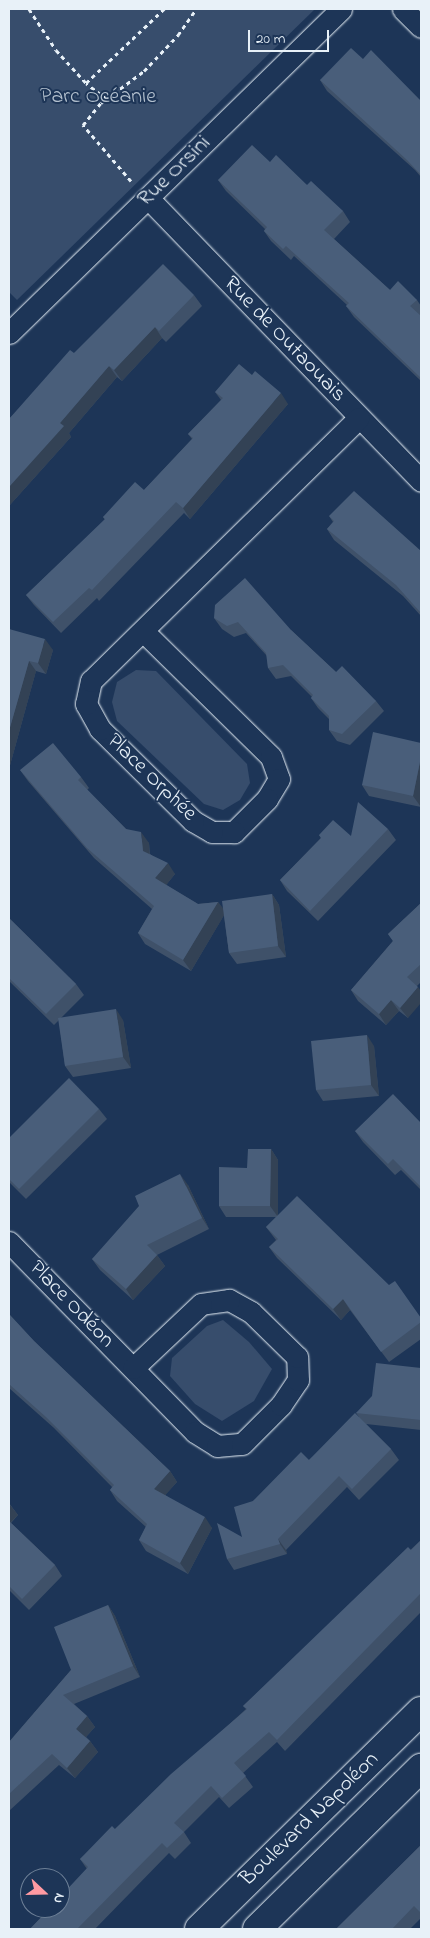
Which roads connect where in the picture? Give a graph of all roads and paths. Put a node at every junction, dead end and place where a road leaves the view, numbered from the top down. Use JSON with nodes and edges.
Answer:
{"nodes":[{"id":1,"x":29,"y":9,"type":"edge"},
{"id":2,"x":164,"y":9,"type":"edge"},
{"id":3,"x":196,"y":9,"type":"edge"},
{"id":4,"x":341,"y":9,"type":"edge"},
{"id":5,"x":403,"y":9,"type":"edge"},
{"id":6,"x":421,"y":27,"type":"edge"},
{"id":7,"x":86,"y":83,"type":"junction"},
{"id":8,"x":106,"y":99,"type":"junction"},
{"id":9,"x":134,"y":183,"type":"dead end"},
{"id":10,"x":148,"y":198,"type":"junction"},
{"id":11,"x":9,"y":333,"type":"edge"},
{"id":12,"x":359,"y":418,"type":"junction"},
{"id":13,"x":421,"y":482,"type":"edge"},
{"id":14,"x":144,"y":632,"type":"junction"},
{"id":15,"x":9,"y":1242,"type":"edge"},
{"id":16,"x":133,"y":1368,"type":"junction"},
{"id":17,"x":421,"y":1711,"type":"edge"},
{"id":18,"x":421,"y":1768,"type":"edge"},
{"id":19,"x":199,"y":1929,"type":"edge"},
{"id":20,"x":257,"y":1929,"type":"edge"}],
"edges":[{"from":1,"to":7,"type":"path"},
{"from":2,"to":7,"type":"path"},
{"from":3,"to":8,"type":"path"},
{"from":4,"to":10,"type":"street","name":"Rue Orsini"},
{"from":5,"to":6,"type":"street"},
{"from":7,"to":8,"type":"path"},
{"from":8,"to":9,"type":"path"},
{"from":10,"to":11,"type":"street","name":"Rue Orsini"},
{"from":10,"to":12,"type":"street","name":"Rue de Outaouais"},
{"from":12,"to":13,"type":"street","name":"Rue de Outaouais"},
{"from":12,"to":14,"type":"street","name":"Place Orphée"},
{"from":14,"to":14,"type":"street","name":"Place Orphée"},
{"from":15,"to":16,"type":"street","name":"Place Odéon"},
{"from":16,"to":16,"type":"street","name":"Place Odéon"},
{"from":17,"to":19,"type":"street","name":"Boulevard Napoléon"},
{"from":18,"to":20,"type":"street","name":"Boulevard Napoléon"}]}
